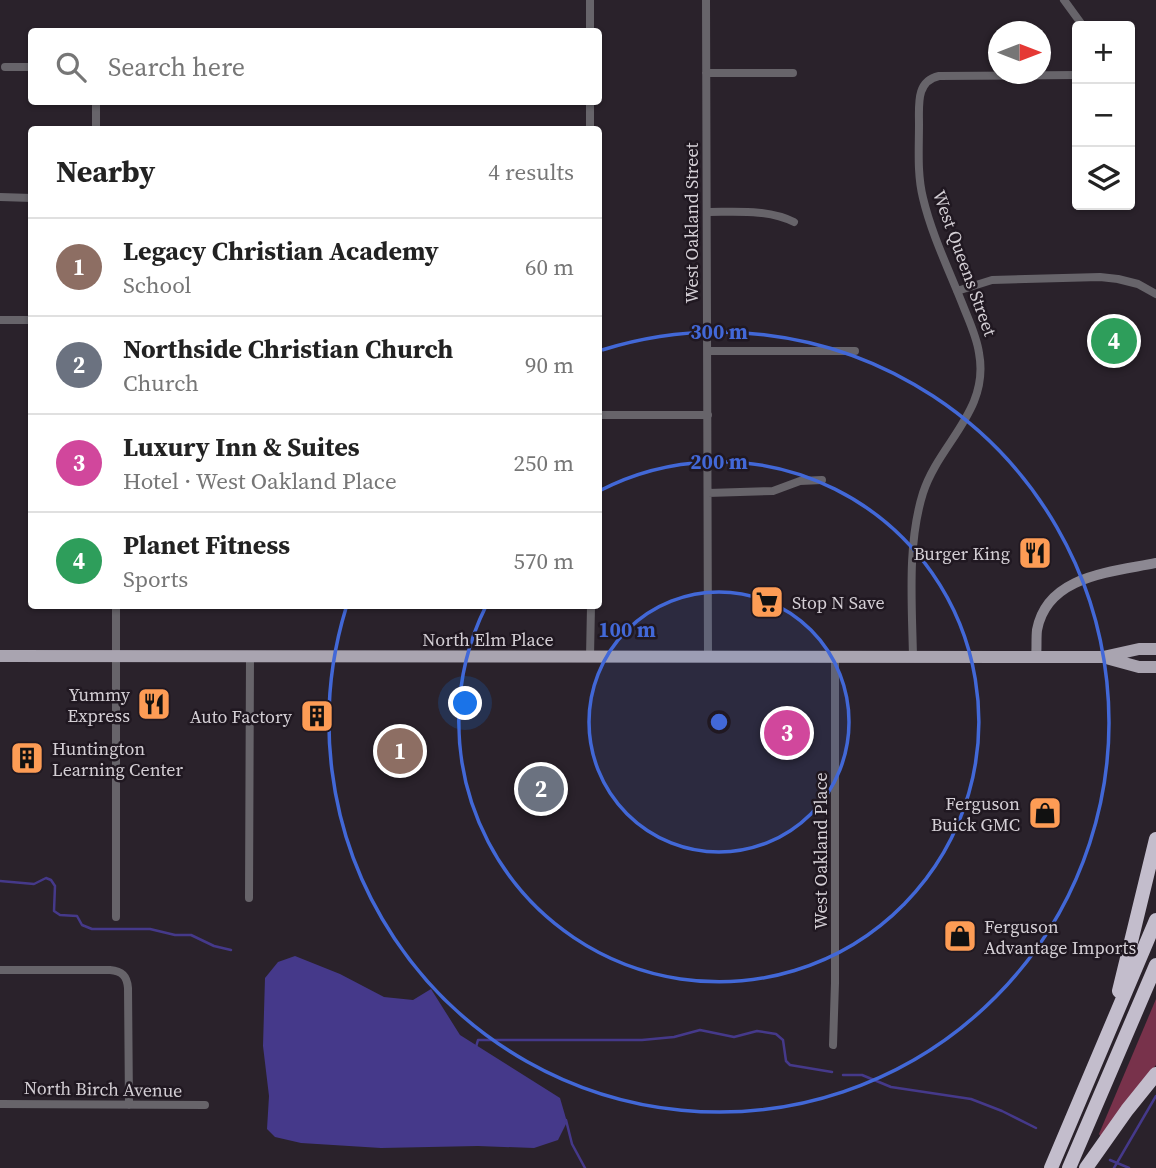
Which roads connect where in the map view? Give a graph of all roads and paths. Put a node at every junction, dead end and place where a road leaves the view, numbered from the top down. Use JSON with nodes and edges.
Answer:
{"nodes":[{"id":1,"x":590,"y":0,"type":"edge"},
{"id":2,"x":706,"y":0,"type":"edge"},
{"id":3,"x":1078,"y":0,"type":"edge"},
{"id":4,"x":1067,"y":3,"type":"edge"},
{"id":5,"x":1080,"y":21,"type":"edge"},
{"id":6,"x":590,"y":28,"type":"edge"},
{"id":7,"x":5,"y":67,"type":"dead end"},
{"id":8,"x":28,"y":67,"type":"edge"},
{"id":9,"x":706,"y":73,"type":"junction"},
{"id":10,"x":793,"y":74,"type":"dead end"},
{"id":11,"x":1072,"y":75,"type":"edge"},
{"id":12,"x":96,"y":105,"type":"edge"},
{"id":13,"x":590,"y":105,"type":"edge"},
{"id":14,"x":96,"y":126,"type":"edge"},
{"id":15,"x":590,"y":126,"type":"edge"},
{"id":16,"x":0,"y":197,"type":"edge"},
{"id":17,"x":28,"y":198,"type":"edge"},
{"id":18,"x":707,"y":212,"type":"junction"},
{"id":19,"x":794,"y":222,"type":"dead end"},
{"id":20,"x":957,"y":290,"type":"junction"},
{"id":21,"x":1156,"y":294,"type":"edge"},
{"id":22,"x":0,"y":320,"type":"edge"},
{"id":23,"x":28,"y":320,"type":"edge"},
{"id":24,"x":708,"y":351,"type":"junction"},
{"id":25,"x":855,"y":351,"type":"dead end"},
{"id":26,"x":602,"y":415,"type":"edge"},
{"id":27,"x":708,"y":415,"type":"junction"},
{"id":28,"x":822,"y":480,"type":"dead end"},
{"id":29,"x":708,"y":493,"type":"junction"},
{"id":30,"x":1156,"y":563,"type":"edge"},
{"id":31,"x":116,"y":609,"type":"edge"},
{"id":32,"x":591,"y":609,"type":"edge"},
{"id":33,"x":1156,"y":649,"type":"edge"},
{"id":34,"x":0,"y":656,"type":"edge"},
{"id":35,"x":116,"y":656,"type":"junction"},
{"id":36,"x":250,"y":656,"type":"junction"},
{"id":37,"x":590,"y":657,"type":"junction"},
{"id":38,"x":708,"y":657,"type":"junction"},
{"id":39,"x":835,"y":657,"type":"junction"},
{"id":40,"x":913,"y":657,"type":"junction"},
{"id":41,"x":1036,"y":657,"type":"junction"},
{"id":42,"x":1103,"y":657,"type":"junction"},
{"id":43,"x":1156,"y":667,"type":"edge"},
{"id":44,"x":1156,"y":839,"type":"edge"},
{"id":45,"x":249,"y":898,"type":"dead end"},
{"id":46,"x":117,"y":917,"type":"dead end"},
{"id":47,"x":1156,"y":920,"type":"edge"},
{"id":48,"x":1156,"y":965,"type":"edge"},
{"id":49,"x":0,"y":970,"type":"edge"},
{"id":50,"x":1110,"y":1027,"type":"junction"},
{"id":51,"x":833,"y":1045,"type":"dead end"},
{"id":52,"x":1156,"y":1074,"type":"edge"},
{"id":53,"x":0,"y":1104,"type":"edge"},
{"id":54,"x":129,"y":1105,"type":"junction"},
{"id":55,"x":205,"y":1105,"type":"dead end"},
{"id":56,"x":1051,"y":1168,"type":"edge"},
{"id":57,"x":1069,"y":1168,"type":"edge"},
{"id":58,"x":1086,"y":1168,"type":"edge"}],
"edges":[{"from":1,"to":6,"type":"street"},
{"from":2,"to":9,"type":"street","name":"West Oakland Street"},
{"from":3,"to":4,"type":"street"},
{"from":4,"to":5,"type":"street"},
{"from":7,"to":8,"type":"street"},
{"from":9,"to":10,"type":"street"},
{"from":9,"to":18,"type":"street","name":"West Oakland Street"},
{"from":11,"to":20,"type":"street","name":"West Queens Street"},
{"from":12,"to":14,"type":"street"},
{"from":13,"to":15,"type":"street"},
{"from":16,"to":17,"type":"street"},
{"from":18,"to":19,"type":"street"},
{"from":18,"to":24,"type":"street","name":"West Oakland Street"},
{"from":20,"to":21,"type":"street"},
{"from":20,"to":40,"type":"street","name":"West Queens Street"},
{"from":22,"to":23,"type":"street"},
{"from":24,"to":25,"type":"street"},
{"from":24,"to":27,"type":"street","name":"West Oakland Street"},
{"from":26,"to":27,"type":"street"},
{"from":27,"to":29,"type":"street","name":"West Oakland Street"},
{"from":28,"to":29,"type":"street"},
{"from":29,"to":38,"type":"street","name":"West Oakland Street"},
{"from":30,"to":41,"type":"street"},
{"from":31,"to":35,"type":"street"},
{"from":32,"to":37,"type":"street"},
{"from":33,"to":42,"type":"main road","name":"North Elm Place"},
{"from":34,"to":35,"type":"main road","name":"North Elm Place"},
{"from":35,"to":36,"type":"main road","name":"North Elm Place"},
{"from":35,"to":46,"type":"street"},
{"from":36,"to":37,"type":"main road","name":"North Elm Place"},
{"from":36,"to":45,"type":"street"},
{"from":37,"to":38,"type":"main road","name":"North Elm Place"},
{"from":38,"to":39,"type":"main road","name":"North Elm Place"},
{"from":39,"to":40,"type":"main road","name":"North Elm Place"},
{"from":39,"to":51,"type":"street","name":"West Oakland Place"},
{"from":40,"to":41,"type":"main road","name":"North Elm Place"},
{"from":41,"to":42,"type":"main road","name":"North Elm Place"},
{"from":42,"to":43,"type":"main road","name":"North Elm Place"},
{"from":44,"to":50,"type":"highway"},
{"from":47,"to":50,"type":"highway"},
{"from":48,"to":57,"type":"highway"},
{"from":49,"to":54,"type":"street"},
{"from":50,"to":56,"type":"highway"},
{"from":52,"to":58,"type":"highway"},
{"from":53,"to":54,"type":"street","name":"North Birch Avenue"},
{"from":54,"to":55,"type":"street","name":"North Birch Avenue"}]}
